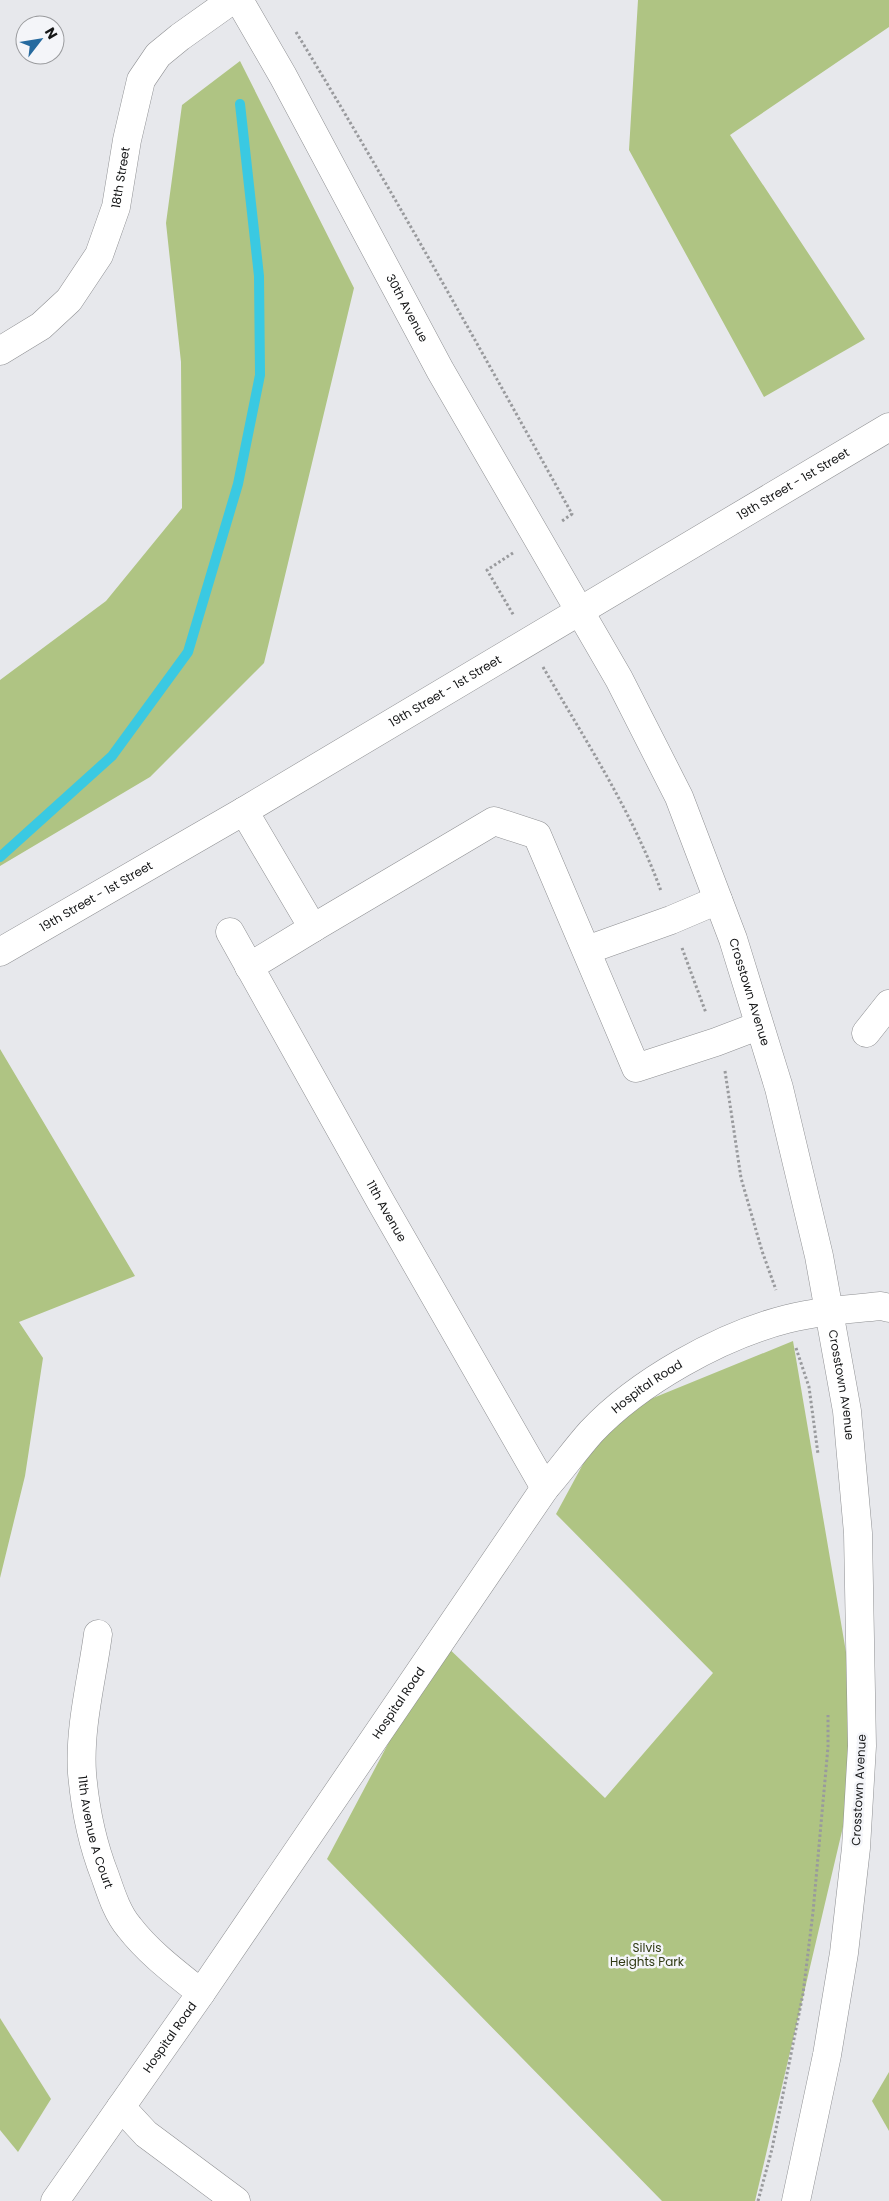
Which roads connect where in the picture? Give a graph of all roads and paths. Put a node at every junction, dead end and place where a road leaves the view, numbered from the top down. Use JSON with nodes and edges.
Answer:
{"nodes":[{"id":1,"x":232,"y":0,"type":"edge"},
{"id":2,"x":239,"y":0,"type":"edge"},
{"id":3,"x":292,"y":25,"type":"dead end"},
{"id":4,"x":0,"y":351,"type":"edge"},
{"id":5,"x":889,"y":428,"type":"edge"},
{"id":6,"x":572,"y":514,"type":"dead end"},
{"id":7,"x":506,"y":558,"type":"dead end"},
{"id":8,"x":507,"y":603,"type":"dead end"},
{"id":9,"x":580,"y":613,"type":"junction"},
{"id":10,"x":530,"y":643,"type":"junction"},
{"id":11,"x":244,"y":812,"type":"junction"},
{"id":12,"x":718,"y":900,"type":"junction"},
{"id":13,"x":671,"y":920,"type":"junction"},
{"id":14,"x":313,"y":928,"type":"junction"},
{"id":15,"x":230,"y":932,"type":"dead end"},
{"id":16,"x":587,"y":950,"type":"junction"},
{"id":17,"x":0,"y":952,"type":"edge"},
{"id":18,"x":249,"y":967,"type":"junction"},
{"id":19,"x":889,"y":1004,"type":"edge"},
{"id":20,"x":758,"y":1026,"type":"junction"},
{"id":21,"x":866,"y":1033,"type":"dead end"},
{"id":22,"x":716,"y":1042,"type":"junction"},
{"id":23,"x":774,"y":1283,"type":"dead end"},
{"id":24,"x":889,"y":1308,"type":"edge"},
{"id":25,"x":828,"y":1311,"type":"junction"},
{"id":26,"x":793,"y":1341,"type":"dead end"},
{"id":27,"x":818,"y":1456,"type":"dead end"},
{"id":28,"x":545,"y":1488,"type":"junction"},
{"id":29,"x":98,"y":1634,"type":"dead end"},
{"id":30,"x":828,"y":1708,"type":"dead end"},
{"id":31,"x":201,"y":1993,"type":"junction"},
{"id":32,"x":121,"y":2107,"type":"junction"},
{"id":33,"x":803,"y":2199,"type":"edge"},
{"id":34,"x":55,"y":2201,"type":"edge"},
{"id":35,"x":236,"y":2201,"type":"edge"},
{"id":36,"x":758,"y":2201,"type":"edge"}],
"edges":[{"from":1,"to":4,"type":"street","name":"18th Street"},
{"from":2,"to":9,"type":"street","name":"30th Avenue"},
{"from":3,"to":6,"type":"path"},
{"from":5,"to":9,"type":"street","name":"19th Street - 1st Street"},
{"from":7,"to":8,"type":"path"},
{"from":9,"to":10,"type":"street","name":"19th Street - 1st Street"},
{"from":9,"to":12,"type":"street","name":"Crosstown Avenue"},
{"from":10,"to":11,"type":"street","name":"19th Street - 1st Street"},
{"from":10,"to":13,"type":"path"},
{"from":11,"to":14,"type":"street"},
{"from":11,"to":17,"type":"street","name":"19th Street - 1st Street"},
{"from":12,"to":13,"type":"street"},
{"from":12,"to":20,"type":"street","name":"Crosstown Avenue"},
{"from":13,"to":16,"type":"street"},
{"from":13,"to":22,"type":"path"},
{"from":14,"to":16,"type":"street"},
{"from":14,"to":18,"type":"street"},
{"from":15,"to":18,"type":"street","name":"11th Avenue"},
{"from":16,"to":22,"type":"street"},
{"from":18,"to":28,"type":"street","name":"11th Avenue"},
{"from":19,"to":21,"type":"street"},
{"from":20,"to":22,"type":"street"},
{"from":20,"to":25,"type":"street","name":"Crosstown Avenue"},
{"from":22,"to":23,"type":"path"},
{"from":24,"to":25,"type":"street","name":"Hospital Road"},
{"from":25,"to":28,"type":"street","name":"Hospital Road"},
{"from":25,"to":33,"type":"street","name":"Crosstown Avenue"},
{"from":26,"to":27,"type":"path"},
{"from":28,"to":31,"type":"street","name":"Hospital Road"},
{"from":29,"to":31,"type":"street","name":"11th Avenue A Court"},
{"from":30,"to":36,"type":"path"},
{"from":31,"to":32,"type":"street","name":"Hospital Road"},
{"from":32,"to":34,"type":"street","name":"Hospital Road"},
{"from":32,"to":35,"type":"street"}]}
